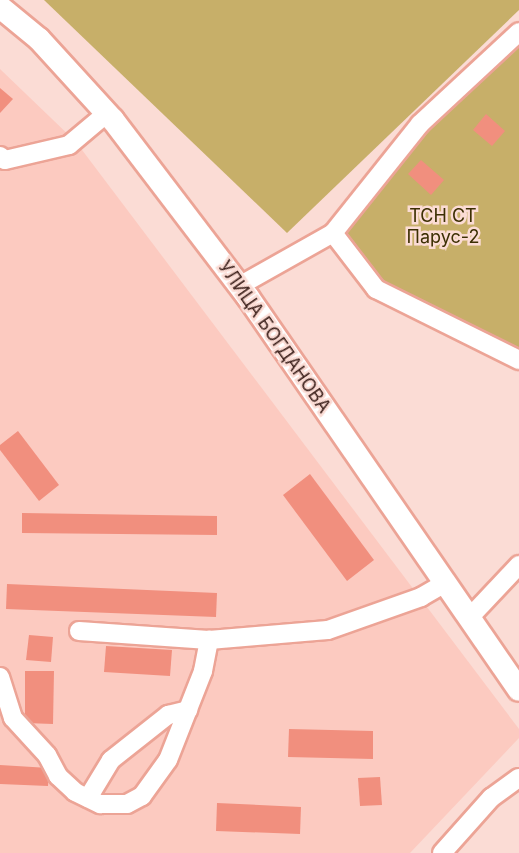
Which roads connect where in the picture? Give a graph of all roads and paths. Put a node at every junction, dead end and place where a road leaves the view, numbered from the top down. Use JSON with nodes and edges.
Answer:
{"nodes":[{"id":1,"x":0,"y":8,"type":"edge"},
{"id":2,"x":519,"y":32,"type":"edge"},
{"id":3,"x":107,"y":113,"type":"junction"},
{"id":4,"x":0,"y":156,"type":"edge"},
{"id":5,"x":333,"y":233,"type":"junction"},
{"id":6,"x":239,"y":286,"type":"junction"},
{"id":7,"x":519,"y":360,"type":"edge"},
{"id":8,"x":519,"y":565,"type":"edge"},
{"id":9,"x":445,"y":584,"type":"junction"},
{"id":10,"x":469,"y":618,"type":"junction"},
{"id":11,"x":80,"y":631,"type":"dead end"},
{"id":12,"x":209,"y":640,"type":"junction"},
{"id":13,"x":0,"y":677,"type":"edge"},
{"id":14,"x":519,"y":690,"type":"edge"},
{"id":15,"x":188,"y":710,"type":"junction"},
{"id":16,"x":519,"y":778,"type":"edge"},
{"id":17,"x":88,"y":798,"type":"junction"},
{"id":18,"x":442,"y":853,"type":"edge"}],
"edges":[{"from":1,"to":3,"type":"main road","name":"УЛИЦА БОГДАНОВА"},
{"from":2,"to":5,"type":"street"},
{"from":3,"to":4,"type":"street"},
{"from":3,"to":6,"type":"main road","name":"УЛИЦА БОГДАНОВА"},
{"from":5,"to":6,"type":"street"},
{"from":5,"to":7,"type":"street"},
{"from":6,"to":9,"type":"main road","name":"УЛИЦА БОГДАНОВА"},
{"from":8,"to":10,"type":"street"},
{"from":9,"to":10,"type":"main road","name":"УЛИЦА БОГДАНОВА"},
{"from":9,"to":12,"type":"street"},
{"from":10,"to":14,"type":"main road","name":"УЛИЦА БОГДАНОВА"},
{"from":11,"to":12,"type":"street"},
{"from":12,"to":15,"type":"street"},
{"from":13,"to":17,"type":"street"},
{"from":15,"to":17,"type":"street"},
{"from":15,"to":17,"type":"street"},
{"from":16,"to":18,"type":"street"}]}
